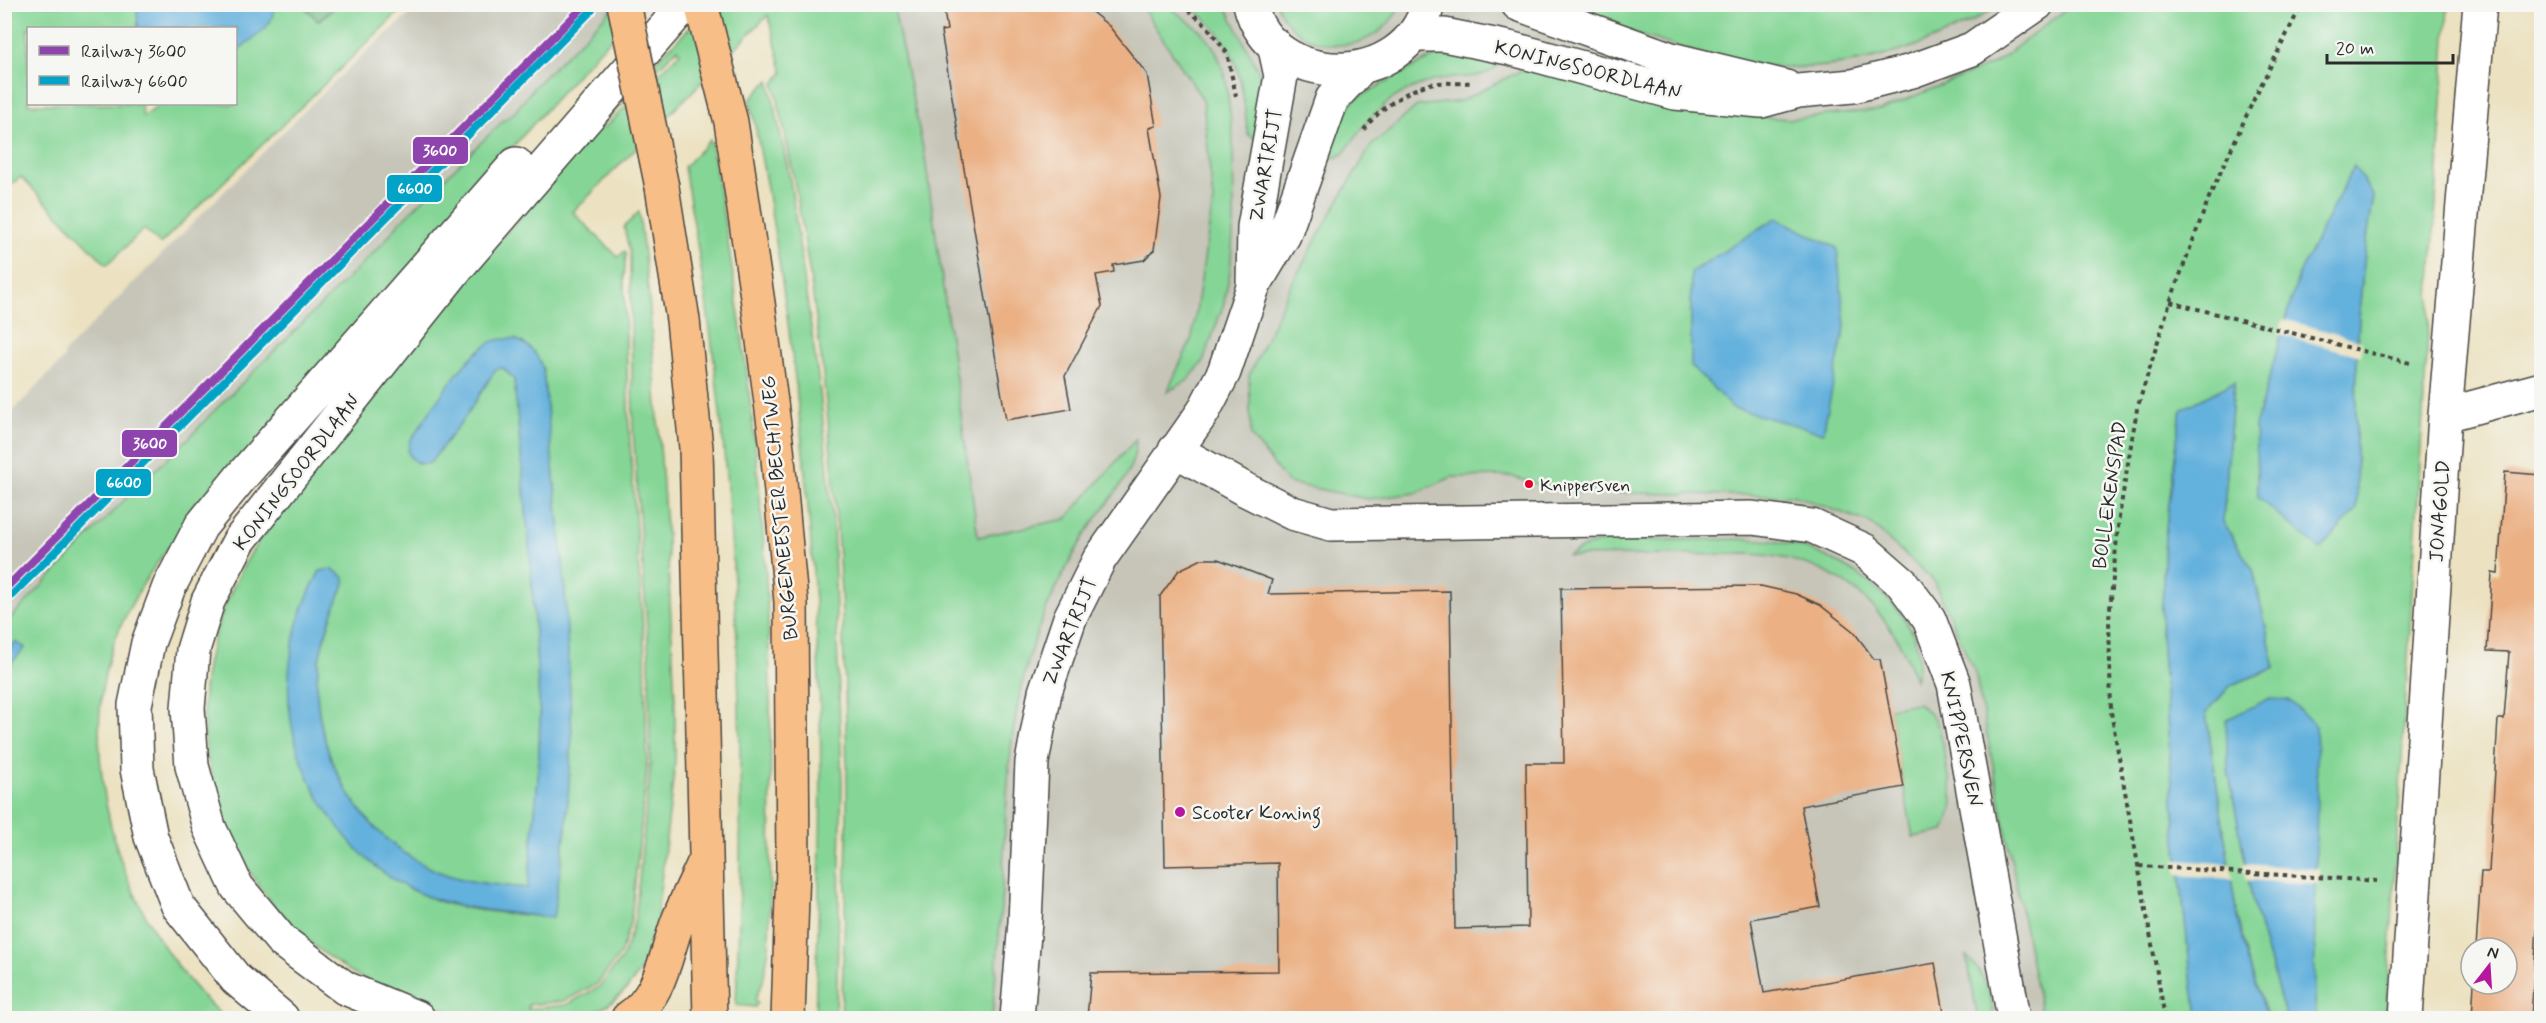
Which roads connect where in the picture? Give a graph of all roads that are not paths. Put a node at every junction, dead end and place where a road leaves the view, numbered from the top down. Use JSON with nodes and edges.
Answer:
{"nodes":[{"id":1,"x":624,"y":4,"type":"edge"},
{"id":2,"x":658,"y":4,"type":"edge"},
{"id":3,"x":688,"y":4,"type":"edge"},
{"id":4,"x":701,"y":4,"type":"edge"},
{"id":5,"x":1250,"y":4,"type":"edge"},
{"id":6,"x":1428,"y":4,"type":"edge"},
{"id":7,"x":1518,"y":4,"type":"edge"},
{"id":8,"x":2037,"y":4,"type":"edge"},
{"id":9,"x":2480,"y":4,"type":"edge"},
{"id":10,"x":1413,"y":35,"type":"junction"},
{"id":11,"x":1274,"y":44,"type":"junction"},
{"id":12,"x":1360,"y":69,"type":"junction"},
{"id":13,"x":1798,"y":91,"type":"junction"},
{"id":14,"x":1253,"y":287,"type":"junction"},
{"id":15,"x":2541,"y":389,"type":"edge"},
{"id":16,"x":2445,"y":415,"type":"junction"},
{"id":17,"x":1175,"y":450,"type":"junction"},
{"id":18,"x":707,"y":855,"type":"junction"},
{"id":19,"x":282,"y":1018,"type":"edge"},
{"id":20,"x":418,"y":1018,"type":"edge"},
{"id":21,"x":628,"y":1018,"type":"edge"},
{"id":22,"x":710,"y":1018,"type":"edge"},
{"id":23,"x":788,"y":1018,"type":"edge"},
{"id":24,"x":1017,"y":1018,"type":"edge"},
{"id":25,"x":2014,"y":1018,"type":"edge"},
{"id":26,"x":2406,"y":1018,"type":"edge"}],
"edges":[{"from":1,"to":18,"type":"main road","bridge":true},
{"from":2,"to":19,"type":"street","name":"KONINGSOORDLAAN"},
{"from":3,"to":20,"type":"street","name":"KONINGSOORDLAAN"},
{"from":4,"to":23,"type":"main road","name":"BURGEMEESTER BECHTWEG"},
{"from":5,"to":11,"type":"street"},
{"from":6,"to":10,"type":"street"},
{"from":7,"to":13,"type":"street","name":"KONINGSOORDLAAN"},
{"from":8,"to":13,"type":"street","name":"KONINGSOORDLAAN"},
{"from":9,"to":16,"type":"street","name":"JONAGOLD"},
{"from":10,"to":12,"type":"street"},
{"from":10,"to":13,"type":"street","name":"KONINGSOORDLAAN"},
{"from":11,"to":12,"type":"street"},
{"from":11,"to":14,"type":"street","name":"ZWARTRIJT"},
{"from":12,"to":14,"type":"street","name":"ZWARTRIJT"},
{"from":14,"to":17,"type":"street","name":"ZWARTRIJT"},
{"from":15,"to":16,"type":"street"},
{"from":16,"to":26,"type":"street","name":"JONAGOLD"},
{"from":17,"to":24,"type":"street","name":"ZWARTRIJT"},
{"from":17,"to":25,"type":"street","name":"KNIPPERSVEN"},
{"from":18,"to":21,"type":"main road"},
{"from":18,"to":22,"type":"main road"}]}
